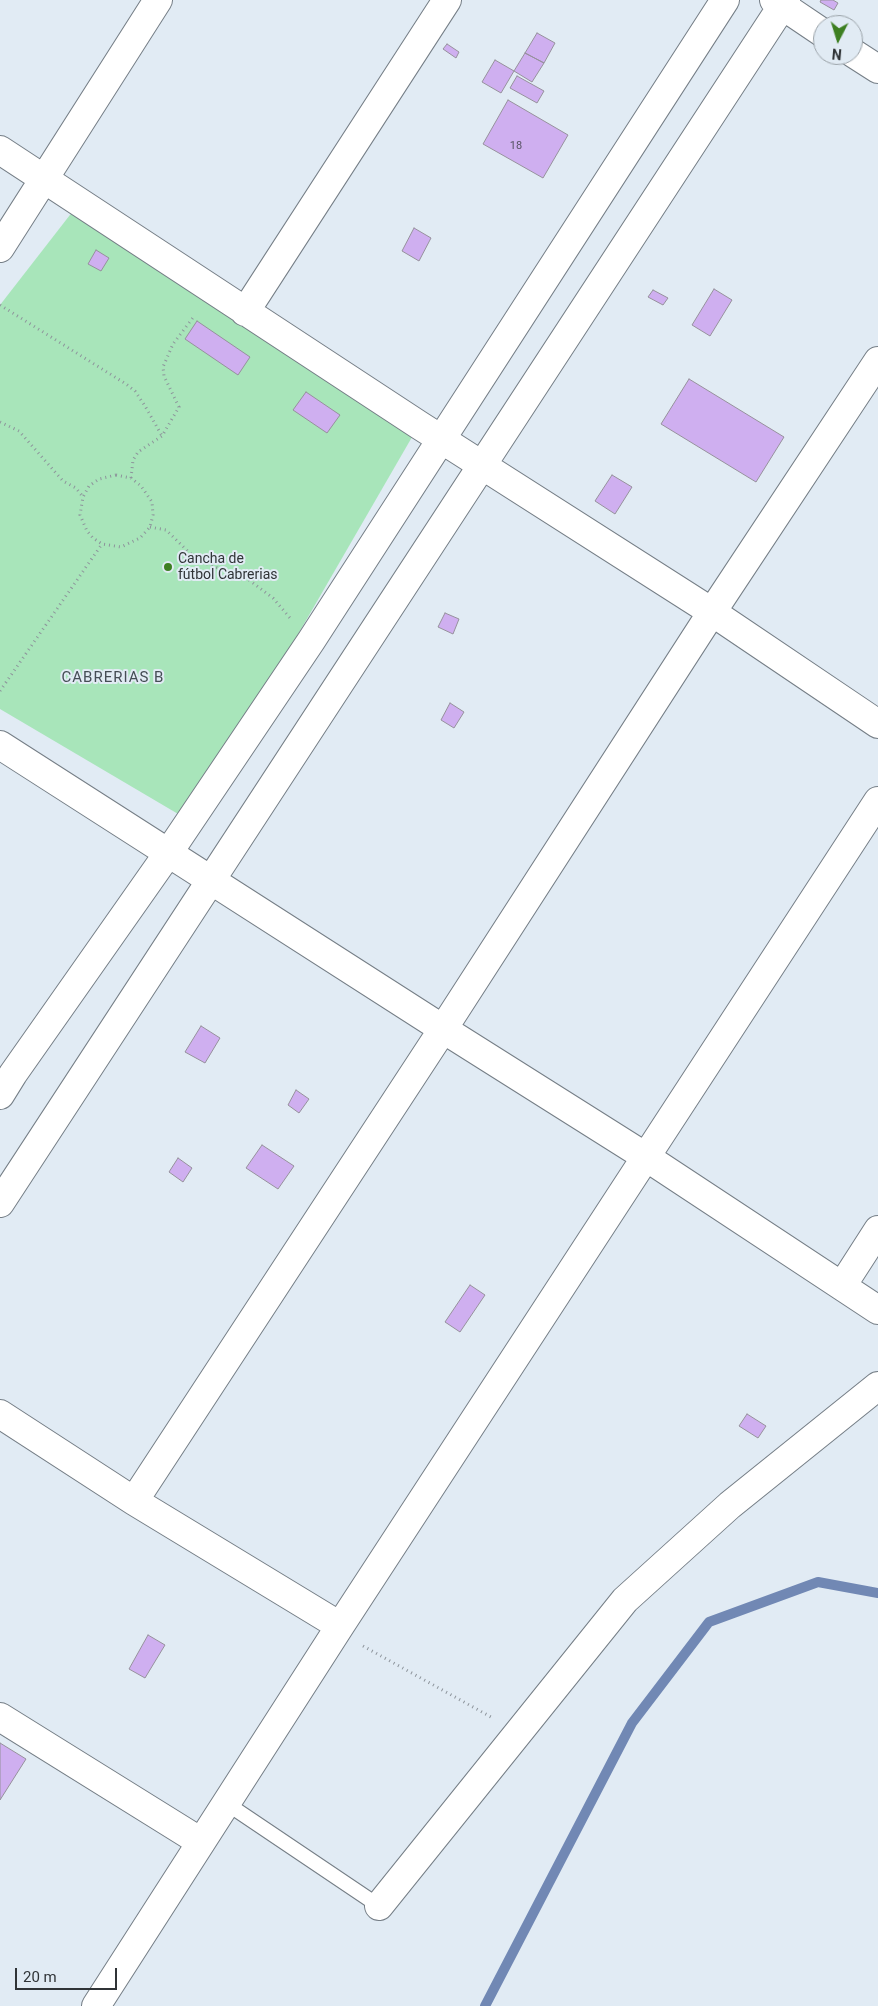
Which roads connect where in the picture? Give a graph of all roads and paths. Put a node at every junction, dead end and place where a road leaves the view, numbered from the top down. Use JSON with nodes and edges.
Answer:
{"nodes":[{"id":1,"x":158,"y":0,"type":"edge"},
{"id":2,"x":447,"y":0,"type":"edge"},
{"id":3,"x":725,"y":0,"type":"edge"},
{"id":4,"x":781,"y":2,"type":"edge"},
{"id":5,"x":813,"y":26,"type":"edge"},
{"id":6,"x":863,"y":59,"type":"edge"},
{"id":7,"x":878,"y":69,"type":"edge"},
{"id":8,"x":0,"y":150,"type":"edge"},
{"id":9,"x":44,"y":178,"type":"junction"},
{"id":10,"x":0,"y":248,"type":"edge"},
{"id":11,"x":0,"y":305,"type":"edge"},
{"id":12,"x":245,"y":312,"type":"junction"},
{"id":13,"x":196,"y":314,"type":"dead end"},
{"id":14,"x":878,"y":361,"type":"edge"},
{"id":15,"x":0,"y":422,"type":"edge"},
{"id":16,"x":162,"y":436,"type":"junction"},
{"id":17,"x":442,"y":439,"type":"junction"},
{"id":18,"x":483,"y":466,"type":"junction"},
{"id":19,"x":131,"y":478,"type":"junction"},
{"id":20,"x":83,"y":497,"type":"junction"},
{"id":21,"x":150,"y":527,"type":"junction"},
{"id":22,"x":102,"y":544,"type":"junction"},
{"id":23,"x":712,"y":612,"type":"junction"},
{"id":24,"x":311,"y":640,"type":"junction"},
{"id":25,"x":0,"y":691,"type":"edge"},
{"id":26,"x":878,"y":724,"type":"edge"},
{"id":27,"x":0,"y":745,"type":"edge"},
{"id":28,"x":878,"y":801,"type":"edge"},
{"id":29,"x":169,"y":852,"type":"junction"},
{"id":30,"x":212,"y":881,"type":"junction"},
{"id":31,"x":443,"y":1029,"type":"junction"},
{"id":32,"x":0,"y":1095,"type":"edge"},
{"id":33,"x":646,"y":1157,"type":"junction"},
{"id":34,"x":0,"y":1203,"type":"edge"},
{"id":35,"x":878,"y":1230,"type":"edge"},
{"id":36,"x":842,"y":1286,"type":"junction"},
{"id":37,"x":878,"y":1310,"type":"edge"},
{"id":38,"x":878,"y":1386,"type":"edge"},
{"id":39,"x":0,"y":1414,"type":"edge"},
{"id":40,"x":134,"y":1501,"type":"junction"},
{"id":41,"x":340,"y":1626,"type":"junction"},
{"id":42,"x":0,"y":1717,"type":"edge"},
{"id":43,"x":519,"y":1733,"type":"junction"},
{"id":44,"x":226,"y":1803,"type":"junction"},
{"id":45,"x":201,"y":1842,"type":"junction"},
{"id":46,"x":379,"y":1906,"type":"joint"},
{"id":47,"x":96,"y":2006,"type":"edge"}],
"edges":[{"from":1,"to":9,"type":"street"},
{"from":2,"to":12,"type":"street"},
{"from":3,"to":17,"type":"street"},
{"from":4,"to":5,"type":"street"},
{"from":4,"to":18,"type":"street"},
{"from":6,"to":7,"type":"street"},
{"from":8,"to":9,"type":"street"},
{"from":9,"to":10,"type":"street"},
{"from":9,"to":12,"type":"street"},
{"from":11,"to":16,"type":"path"},
{"from":12,"to":17,"type":"street"},
{"from":13,"to":16,"type":"path"},
{"from":14,"to":23,"type":"street"},
{"from":15,"to":20,"type":"path"},
{"from":16,"to":19,"type":"path"},
{"from":17,"to":18,"type":"street"},
{"from":17,"to":24,"type":"street"},
{"from":18,"to":23,"type":"street"},
{"from":18,"to":30,"type":"street"},
{"from":19,"to":20,"type":"path"},
{"from":19,"to":21,"type":"path"},
{"from":20,"to":22,"type":"path"},
{"from":21,"to":22,"type":"path"},
{"from":21,"to":24,"type":"path"},
{"from":22,"to":25,"type":"path"},
{"from":23,"to":26,"type":"street"},
{"from":23,"to":31,"type":"street"},
{"from":24,"to":29,"type":"street"},
{"from":27,"to":29,"type":"street"},
{"from":28,"to":33,"type":"street"},
{"from":29,"to":30,"type":"street"},
{"from":29,"to":32,"type":"street"},
{"from":30,"to":31,"type":"street"},
{"from":30,"to":34,"type":"street"},
{"from":31,"to":33,"type":"street"},
{"from":31,"to":40,"type":"street"},
{"from":33,"to":36,"type":"street"},
{"from":33,"to":41,"type":"street"},
{"from":35,"to":36,"type":"street"},
{"from":36,"to":37,"type":"street"},
{"from":38,"to":43,"type":"street"},
{"from":39,"to":40,"type":"street"},
{"from":40,"to":41,"type":"street"},
{"from":41,"to":43,"type":"path"},
{"from":41,"to":44,"type":"street"},
{"from":42,"to":45,"type":"street"},
{"from":43,"to":46,"type":"street"},
{"from":44,"to":45,"type":"street"},
{"from":44,"to":46,"type":"lane"},
{"from":45,"to":47,"type":"street"}]}
